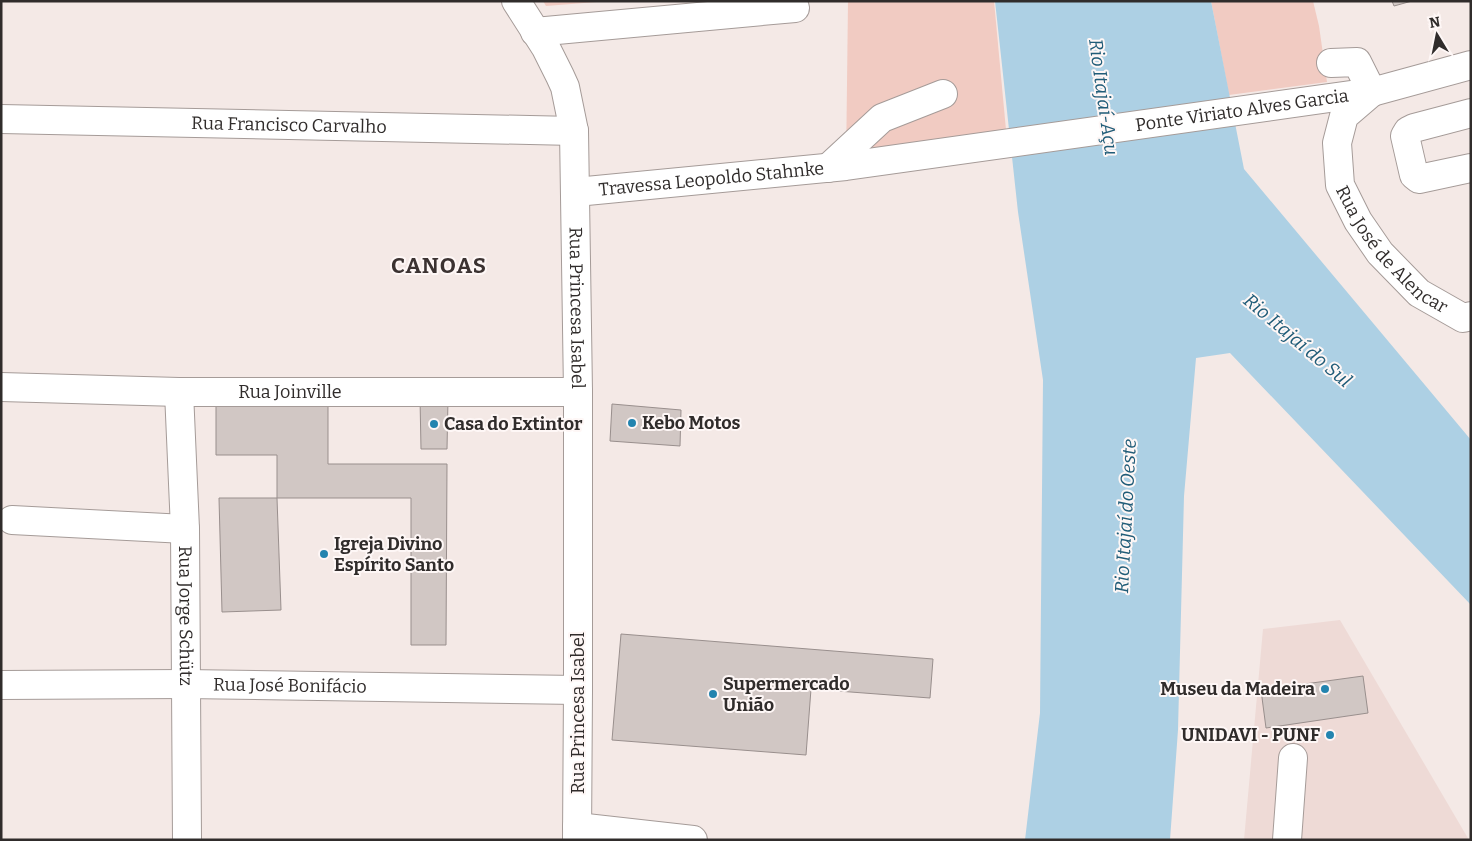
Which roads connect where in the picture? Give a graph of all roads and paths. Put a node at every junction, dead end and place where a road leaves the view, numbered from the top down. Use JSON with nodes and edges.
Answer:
{"nodes":[{"id":1,"x":516,"y":1,"type":"edge"},
{"id":2,"x":795,"y":8,"type":"dead end"},
{"id":3,"x":535,"y":32,"type":"junction"},
{"id":4,"x":1332,"y":62,"type":"dead end"},
{"id":5,"x":1471,"y":65,"type":"edge"},
{"id":6,"x":1372,"y":92,"type":"junction"},
{"id":7,"x":943,"y":94,"type":"dead end"},
{"id":8,"x":1471,"y":113,"type":"edge"},
{"id":9,"x":1,"y":119,"type":"edge"},
{"id":10,"x":574,"y":131,"type":"junction"},
{"id":11,"x":837,"y":167,"type":"junction"},
{"id":12,"x":1471,"y":168,"type":"edge"},
{"id":13,"x":576,"y":192,"type":"junction"},
{"id":14,"x":1467,"y":317,"type":"edge"},
{"id":15,"x":1,"y":387,"type":"edge"},
{"id":16,"x":179,"y":392,"type":"junction"},
{"id":17,"x":578,"y":392,"type":"junction"},
{"id":18,"x":12,"y":520,"type":"dead end"},
{"id":19,"x":184,"y":530,"type":"junction"},
{"id":20,"x":185,"y":684,"type":"junction"},
{"id":21,"x":1,"y":685,"type":"edge"},
{"id":22,"x":578,"y":690,"type":"junction"},
{"id":23,"x":1293,"y":758,"type":"dead end"},
{"id":24,"x":577,"y":833,"type":"edge"},
{"id":25,"x":187,"y":840,"type":"edge"},
{"id":26,"x":692,"y":840,"type":"edge"},
{"id":27,"x":1287,"y":840,"type":"edge"}],
"edges":[{"from":1,"to":3,"type":"street","name":"Rua Princesa Isabel"},
{"from":2,"to":3,"type":"street"},
{"from":3,"to":10,"type":"street","name":"Rua Princesa Isabel"},
{"from":4,"to":6,"type":"street"},
{"from":5,"to":6,"type":"street","name":"Ponte Viriato Alves Garcia"},
{"from":6,"to":11,"type":"street","name":"Ponte Viriato Alves Garcia"},
{"from":6,"to":14,"type":"street","name":"Rua José de Alencar"},
{"from":7,"to":11,"type":"street"},
{"from":8,"to":12,"type":"street"},
{"from":9,"to":10,"type":"street","name":"Rua Francisco Carvalho"},
{"from":10,"to":13,"type":"street","name":"Rua Princesa Isabel"},
{"from":11,"to":13,"type":"street","name":"Travessa Leopoldo Stahnke"},
{"from":13,"to":17,"type":"street","name":"Rua Princesa Isabel"},
{"from":15,"to":16,"type":"street","name":"Rua Joinville"},
{"from":16,"to":17,"type":"street","name":"Rua Joinville"},
{"from":16,"to":19,"type":"street","name":"Rua Jorge Schütz"},
{"from":17,"to":22,"type":"street","name":"Rua Princesa Isabel"},
{"from":18,"to":19,"type":"street"},
{"from":19,"to":20,"type":"street","name":"Rua Jorge Schütz"},
{"from":20,"to":21,"type":"street","name":"Rua José Bonifácio"},
{"from":20,"to":22,"type":"street","name":"Rua José Bonifácio"},
{"from":20,"to":25,"type":"street","name":"Rua Jorge Schütz"},
{"from":22,"to":24,"type":"street","name":"Rua Princesa Isabel"},
{"from":23,"to":27,"type":"street"},
{"from":24,"to":26,"type":"street"}]}
